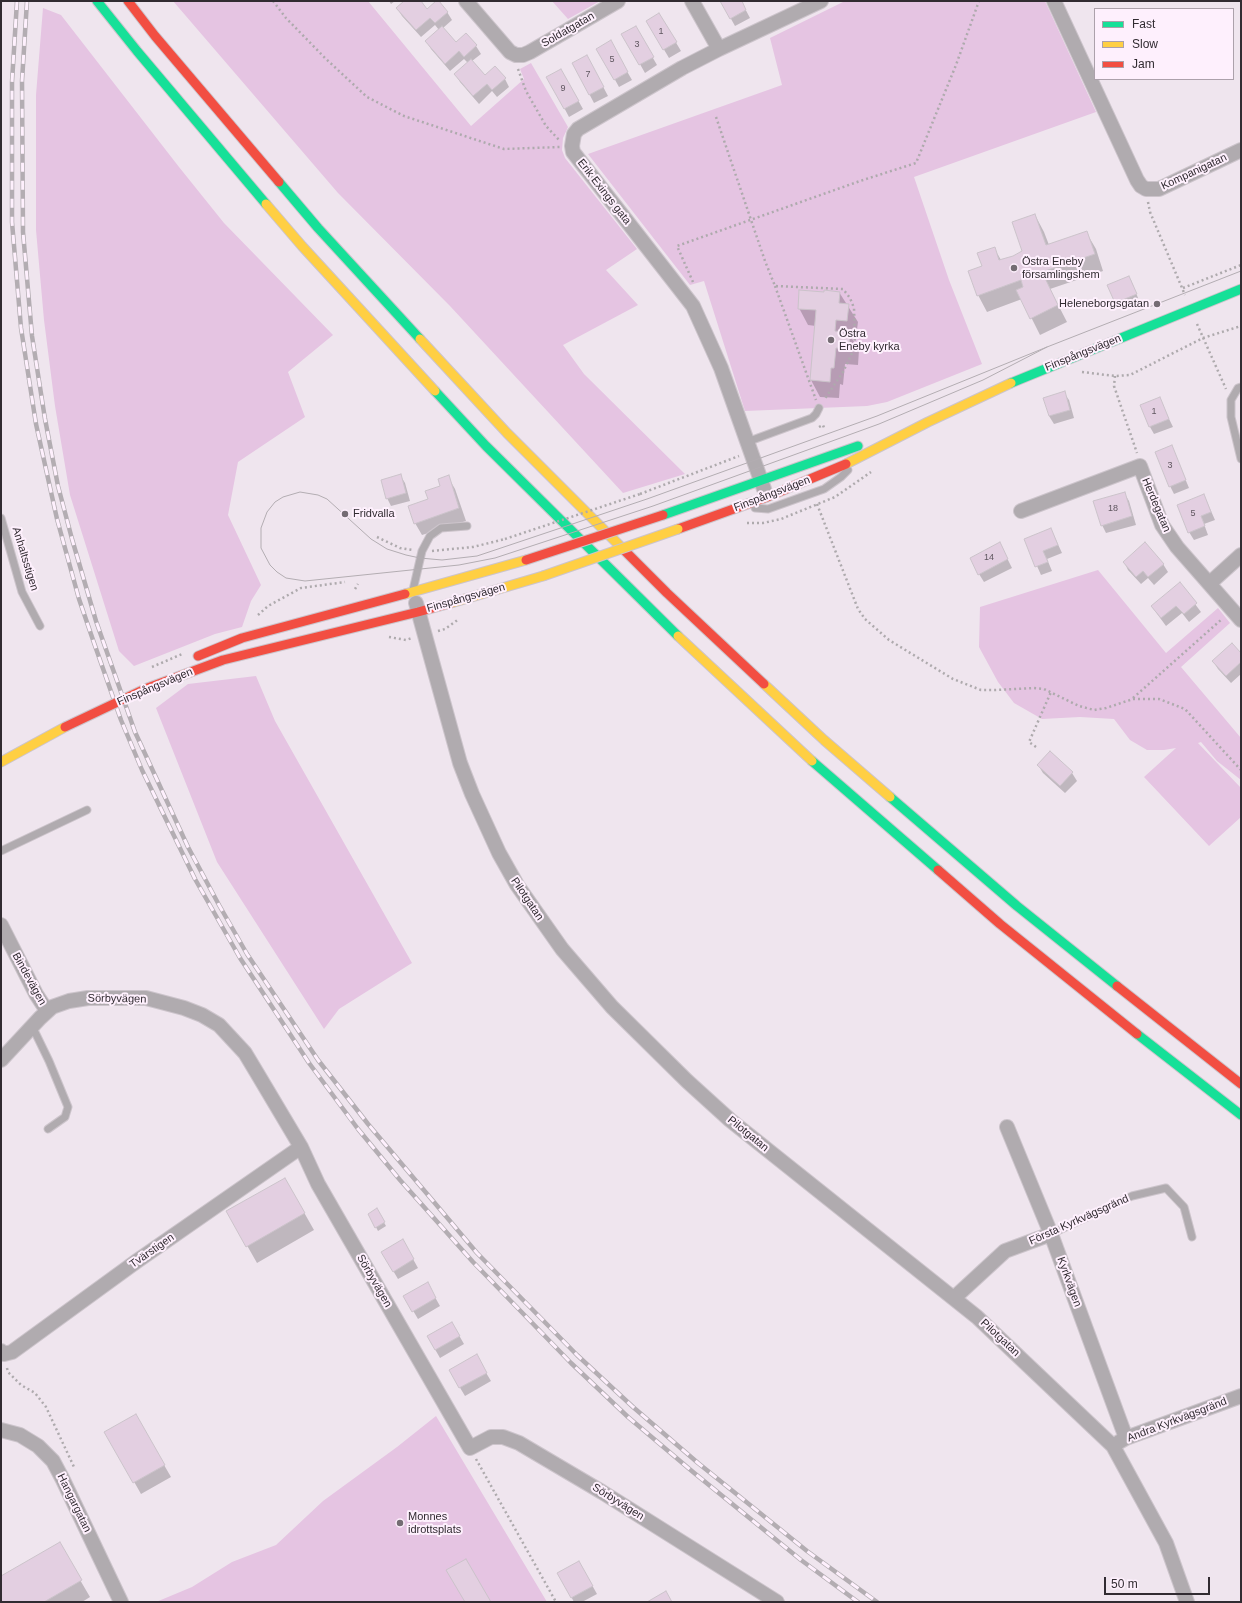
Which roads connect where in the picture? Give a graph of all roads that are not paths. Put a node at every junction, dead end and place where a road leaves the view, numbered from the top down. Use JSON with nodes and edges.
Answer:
{"nodes":[{"id":1,"x":97,"y":1,"type":"edge"},
{"id":2,"x":128,"y":1,"type":"edge"},
{"id":3,"x":466,"y":1,"type":"edge"},
{"id":4,"x":618,"y":1,"type":"edge"},
{"id":5,"x":692,"y":1,"type":"edge"},
{"id":6,"x":821,"y":1,"type":"edge"},
{"id":7,"x":1054,"y":1,"type":"edge"},
{"id":8,"x":719,"y":49,"type":"junction"},
{"id":9,"x":1241,"y":150,"type":"edge"},
{"id":10,"x":1241,"y":289,"type":"edge"},
{"id":11,"x":1241,"y":387,"type":"edge"},
{"id":12,"x":819,"y":408,"type":"road end"},
{"id":13,"x":928,"y":422,"type":"junction"},
{"id":14,"x":749,"y":447,"type":"junction"},
{"id":15,"x":862,"y":456,"type":"junction"},
{"id":16,"x":1241,"y":458,"type":"edge"},
{"id":17,"x":761,"y":480,"type":"junction"},
{"id":18,"x":767,"y":497,"type":"junction"},
{"id":19,"x":738,"y":507,"type":"junction"},
{"id":20,"x":1021,"y":511,"type":"dead end"},
{"id":21,"x":1,"y":518,"type":"edge"},
{"id":22,"x":467,"y":526,"type":"dead end"},
{"id":23,"x":1241,"y":555,"type":"edge"},
{"id":24,"x":1210,"y":583,"type":"junction"},
{"id":25,"x":413,"y":592,"type":"junction"},
{"id":26,"x":418,"y":612,"type":"junction"},
{"id":27,"x":1237,"y":615,"type":"edge"},
{"id":28,"x":40,"y":626,"type":"dead end"},
{"id":29,"x":190,"y":659,"type":"dead end"},
{"id":30,"x":1,"y":762,"type":"edge"},
{"id":31,"x":87,"y":810,"type":"dead end"},
{"id":32,"x":1,"y":851,"type":"edge"},
{"id":33,"x":1,"y":925,"type":"edge"},
{"id":34,"x":47,"y":1011,"type":"junction"},
{"id":35,"x":32,"y":1026,"type":"junction"},
{"id":36,"x":1,"y":1060,"type":"edge"},
{"id":37,"x":1241,"y":1084,"type":"edge"},
{"id":38,"x":1241,"y":1114,"type":"edge"},
{"id":39,"x":1007,"y":1127,"type":"dead end"},
{"id":40,"x":48,"y":1129,"type":"dead end"},
{"id":41,"x":301,"y":1147,"type":"junction"},
{"id":42,"x":1051,"y":1234,"type":"junction"},
{"id":43,"x":1192,"y":1237,"type":"dead end"},
{"id":44,"x":954,"y":1298,"type":"junction"},
{"id":45,"x":2,"y":1352,"type":"edge"},
{"id":46,"x":1241,"y":1396,"type":"edge"},
{"id":47,"x":1,"y":1430,"type":"edge"},
{"id":48,"x":1126,"y":1438,"type":"junction"},
{"id":49,"x":1113,"y":1446,"type":"junction"},
{"id":50,"x":121,"y":1602,"type":"edge"},
{"id":51,"x":777,"y":1602,"type":"edge"},
{"id":52,"x":1187,"y":1602,"type":"edge"}],
"edges":[{"from":1,"to":38,"type":"main road"},
{"from":2,"to":37,"type":"main road"},
{"from":3,"to":4,"type":"street","name":"Soldatgatan"},
{"from":5,"to":8,"type":"street"},
{"from":6,"to":8,"type":"street","name":"Erik Exings gata"},
{"from":7,"to":9,"type":"street","name":"Kompanigatan"},
{"from":8,"to":14,"type":"street","name":"Erik Exings gata"},
{"from":10,"to":13,"type":"main road","name":"Finspångsvägen"},
{"from":11,"to":16,"type":"lane"},
{"from":12,"to":14,"type":"lane"},
{"from":13,"to":15,"type":"main road","name":"Finspångsvägen"},
{"from":13,"to":17,"type":"main road","name":"Finspångsvägen"},
{"from":14,"to":17,"type":"street","name":"Erik Exings gata"},
{"from":15,"to":18,"type":"main road","name":"Finspångsvägen"},
{"from":15,"to":19,"type":"lane"},
{"from":17,"to":18,"type":"street","name":"Erik Exings gata"},
{"from":17,"to":25,"type":"main road","name":"Finspångsvägen","bridge":true},
{"from":18,"to":19,"type":"main road","name":"Finspångsvägen"},
{"from":19,"to":26,"type":"main road","name":"Finspångsvägen","bridge":true},
{"from":20,"to":24,"type":"street","name":"Herdegatan"},
{"from":21,"to":28,"type":"lane","name":"Anhaltsstigen"},
{"from":22,"to":25,"type":"lane"},
{"from":23,"to":24,"type":"street"},
{"from":24,"to":27,"type":"street","name":"Herdegatan"},
{"from":25,"to":26,"type":"street","name":"Pilotgatan"},
{"from":25,"to":29,"type":"main road","name":"Finspångsvägen"},
{"from":26,"to":30,"type":"main road","name":"Finspångsvägen","bridge":true},
{"from":26,"to":44,"type":"street","name":"Pilotgatan"},
{"from":31,"to":32,"type":"lane"},
{"from":33,"to":34,"type":"street","name":"Bindevägen"},
{"from":34,"to":35,"type":"street","name":"Sörbyvägen"},
{"from":34,"to":41,"type":"street","name":"Sörbyvägen"},
{"from":35,"to":36,"type":"street","name":"Sörbyvägen"},
{"from":35,"to":40,"type":"lane"},
{"from":39,"to":42,"type":"street","name":"Kyrkvägen"},
{"from":41,"to":45,"type":"street","name":"Tvärstigen"},
{"from":41,"to":51,"type":"street","name":"Sörbyvägen"},
{"from":42,"to":43,"type":"lane","name":"Första Kyrkvägsgränd"},
{"from":42,"to":44,"type":"street","name":"Första Kyrkvägsgränd"},
{"from":42,"to":48,"type":"street","name":"Kyrkvägen"},
{"from":44,"to":49,"type":"street","name":"Pilotgatan"},
{"from":46,"to":48,"type":"street","name":"Andra Kyrkvägsgränd"},
{"from":47,"to":50,"type":"street","name":"Hangargatan"},
{"from":48,"to":49,"type":"street","name":"Andra Kyrkvägsgränd"},
{"from":49,"to":52,"type":"street","name":"Pilotgatan"}]}
